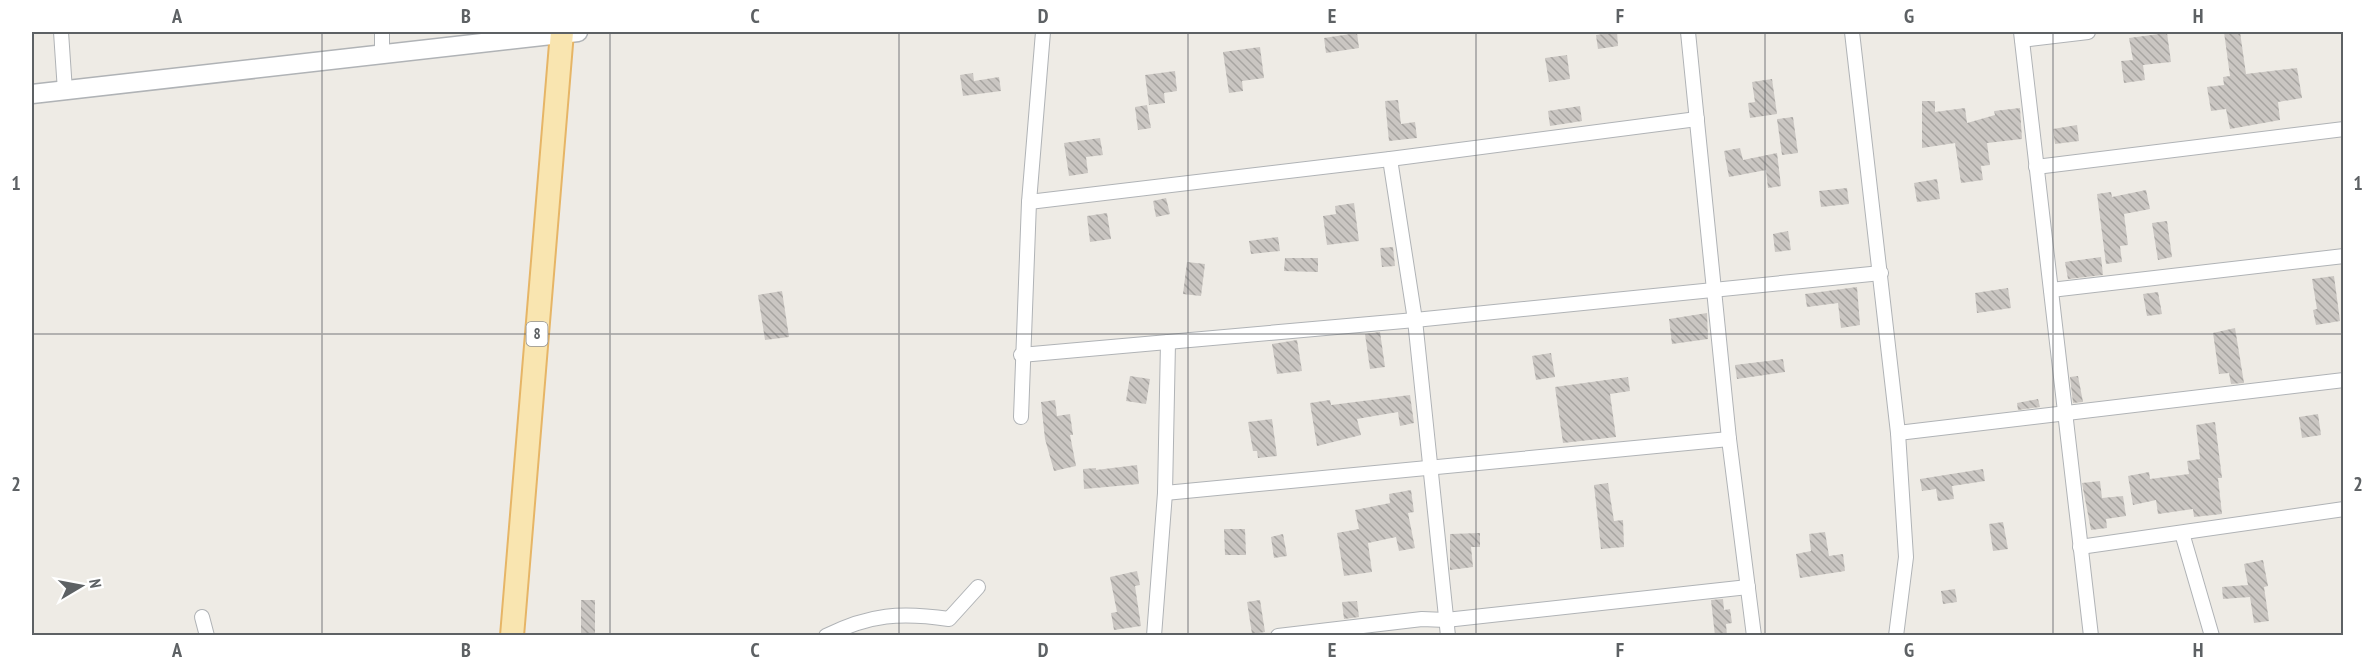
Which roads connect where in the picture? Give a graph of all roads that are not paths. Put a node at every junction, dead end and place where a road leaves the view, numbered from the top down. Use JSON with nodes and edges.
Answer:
{"nodes":[{"id":1,"x":61,"y":32,"type":"edge"},
{"id":2,"x":382,"y":32,"type":"edge"},
{"id":3,"x":568,"y":32,"type":"edge"},
{"id":4,"x":1043,"y":32,"type":"edge"},
{"id":5,"x":1688,"y":32,"type":"edge"},
{"id":6,"x":1852,"y":32,"type":"edge"},
{"id":7,"x":2088,"y":32,"type":"edge"},
{"id":8,"x":2021,"y":36,"type":"edge"},
{"id":9,"x":382,"y":55,"type":"junction"},
{"id":10,"x":65,"y":90,"type":"junction"},
{"id":11,"x":32,"y":94,"type":"edge"},
{"id":12,"x":1697,"y":119,"type":"junction"},
{"id":13,"x":2343,"y":129,"type":"edge"},
{"id":14,"x":1390,"y":159,"type":"junction"},
{"id":15,"x":2036,"y":167,"type":"junction"},
{"id":16,"x":1029,"y":202,"type":"junction"},
{"id":17,"x":2343,"y":256,"type":"edge"},
{"id":18,"x":1881,"y":273,"type":"junction"},
{"id":19,"x":2050,"y":290,"type":"junction"},
{"id":20,"x":1715,"y":291,"type":"junction"},
{"id":21,"x":1415,"y":320,"type":"junction"},
{"id":22,"x":1168,"y":342,"type":"junction"},
{"id":23,"x":1022,"y":355,"type":"junction"},
{"id":24,"x":2343,"y":380,"type":"edge"},
{"id":25,"x":2065,"y":415,"type":"junction"},
{"id":26,"x":1021,"y":417,"type":"dead end"},
{"id":27,"x":1898,"y":433,"type":"junction"},
{"id":28,"x":1729,"y":439,"type":"junction"},
{"id":29,"x":1429,"y":468,"type":"junction"},
{"id":30,"x":1165,"y":493,"type":"junction"},
{"id":31,"x":2343,"y":509,"type":"edge"},
{"id":32,"x":2182,"y":533,"type":"junction"},
{"id":33,"x":2080,"y":547,"type":"junction"},
{"id":34,"x":978,"y":587,"type":"dead end"},
{"id":35,"x":1748,"y":587,"type":"junction"},
{"id":36,"x":202,"y":617,"type":"dead end"},
{"id":37,"x":1446,"y":620,"type":"junction"},
{"id":38,"x":207,"y":636,"type":"edge"},
{"id":39,"x":512,"y":636,"type":"edge"},
{"id":40,"x":826,"y":636,"type":"edge"},
{"id":41,"x":1154,"y":636,"type":"edge"},
{"id":42,"x":1278,"y":636,"type":"edge"},
{"id":43,"x":1448,"y":636,"type":"edge"},
{"id":44,"x":1754,"y":636,"type":"edge"},
{"id":45,"x":1896,"y":636,"type":"edge"},
{"id":46,"x":2091,"y":636,"type":"edge"},
{"id":47,"x":2212,"y":636,"type":"edge"}],
"edges":[{"from":1,"to":10,"type":"street"},
{"from":2,"to":9,"type":"street"},
{"from":3,"to":9,"type":"street"},
{"from":3,"to":39,"type":"main road","number":"8"},
{"from":4,"to":16,"type":"street"},
{"from":5,"to":12,"type":"street"},
{"from":6,"to":18,"type":"street"},
{"from":7,"to":8,"type":"street"},
{"from":8,"to":15,"type":"street"},
{"from":9,"to":10,"type":"street"},
{"from":10,"to":11,"type":"street"},
{"from":12,"to":14,"type":"street"},
{"from":12,"to":20,"type":"street"},
{"from":13,"to":15,"type":"street"},
{"from":14,"to":16,"type":"street"},
{"from":14,"to":21,"type":"street"},
{"from":15,"to":19,"type":"street"},
{"from":16,"to":23,"type":"street"},
{"from":17,"to":19,"type":"street"},
{"from":18,"to":20,"type":"street"},
{"from":18,"to":27,"type":"street"},
{"from":19,"to":25,"type":"street"},
{"from":20,"to":21,"type":"street"},
{"from":20,"to":28,"type":"street"},
{"from":21,"to":22,"type":"street"},
{"from":21,"to":29,"type":"street"},
{"from":22,"to":23,"type":"street"},
{"from":22,"to":30,"type":"street"},
{"from":23,"to":26,"type":"street"},
{"from":24,"to":25,"type":"street"},
{"from":25,"to":27,"type":"street"},
{"from":25,"to":33,"type":"street"},
{"from":27,"to":45,"type":"street"},
{"from":28,"to":29,"type":"street"},
{"from":28,"to":35,"type":"street"},
{"from":29,"to":30,"type":"street"},
{"from":29,"to":37,"type":"street"},
{"from":30,"to":41,"type":"street"},
{"from":31,"to":32,"type":"street"},
{"from":32,"to":33,"type":"street"},
{"from":32,"to":47,"type":"street"},
{"from":33,"to":46,"type":"street"},
{"from":34,"to":40,"type":"street"},
{"from":35,"to":37,"type":"street"},
{"from":35,"to":44,"type":"street"},
{"from":36,"to":38,"type":"street"},
{"from":37,"to":42,"type":"street"},
{"from":37,"to":43,"type":"street"}]}
